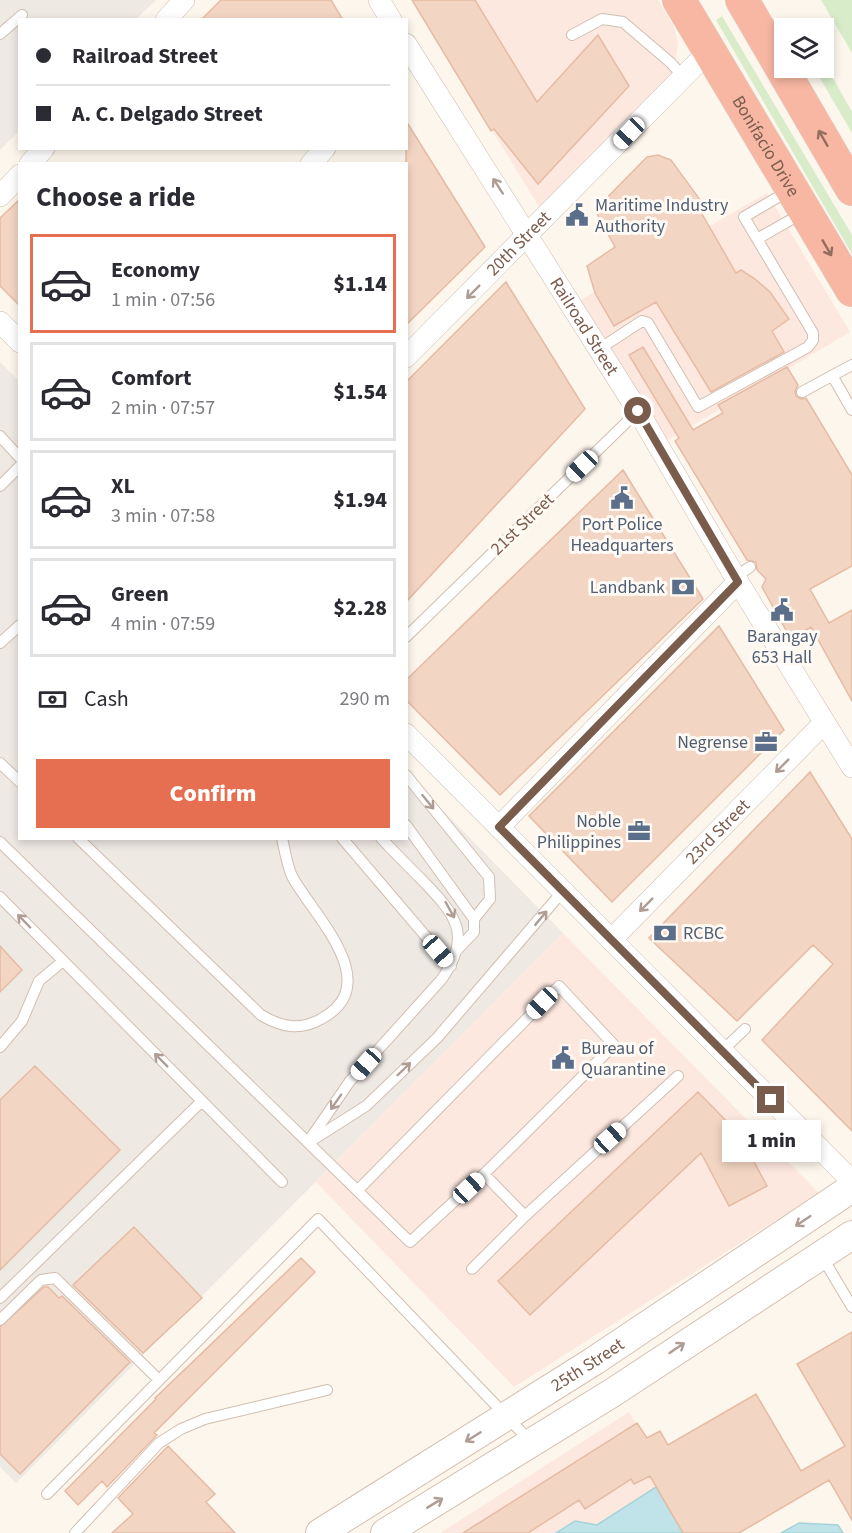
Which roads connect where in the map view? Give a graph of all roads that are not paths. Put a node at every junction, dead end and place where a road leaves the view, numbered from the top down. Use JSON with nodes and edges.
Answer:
{"nodes":[{"id":1,"x":184,"y":0,"type":"edge"},
{"id":2,"x":379,"y":0,"type":"edge"},
{"id":3,"x":679,"y":0,"type":"edge"},
{"id":4,"x":742,"y":0,"type":"edge"},
{"id":5,"x":22,"y":15,"type":"dead end"},
{"id":6,"x":18,"y":18,"type":"edge"},
{"id":7,"x":19,"y":18,"type":"edge"},
{"id":8,"x":168,"y":18,"type":"edge"},
{"id":9,"x":390,"y":18,"type":"edge"},
{"id":10,"x":0,"y":34,"type":"edge"},
{"id":11,"x":572,"y":35,"type":"dead end"},
{"id":12,"x":708,"y":52,"type":"junction"},
{"id":13,"x":409,"y":55,"type":"edge"},
{"id":14,"x":684,"y":78,"type":"junction"},
{"id":15,"x":42,"y":150,"type":"edge"},
{"id":16,"x":323,"y":150,"type":"edge"},
{"id":17,"x":32,"y":162,"type":"edge"},
{"id":18,"x":313,"y":162,"type":"edge"},
{"id":19,"x":18,"y":177,"type":"edge"},
{"id":20,"x":852,"y":189,"type":"edge"},
{"id":21,"x":0,"y":196,"type":"edge"},
{"id":22,"x":800,"y":200,"type":"junction"},
{"id":23,"x":529,"y":236,"type":"junction"},
{"id":24,"x":757,"y":239,"type":"junction"},
{"id":25,"x":852,"y":291,"type":"edge"},
{"id":26,"x":0,"y":322,"type":"edge"},
{"id":27,"x":18,"y":340,"type":"edge"},
{"id":28,"x":599,"y":349,"type":"junction"},
{"id":29,"x":408,"y":355,"type":"edge"},
{"id":30,"x":852,"y":365,"type":"edge"},
{"id":31,"x":833,"y":376,"type":"junction"},
{"id":32,"x":802,"y":392,"type":"dead end"},
{"id":33,"x":852,"y":410,"type":"edge"},
{"id":34,"x":638,"y":411,"type":"junction"},
{"id":35,"x":0,"y":436,"type":"edge"},
{"id":36,"x":18,"y":456,"type":"edge"},
{"id":37,"x":18,"y":468,"type":"edge"},
{"id":38,"x":0,"y":486,"type":"edge"},
{"id":39,"x":741,"y":576,"type":"junction"},
{"id":40,"x":18,"y":627,"type":"edge"},
{"id":41,"x":408,"y":635,"type":"edge"},
{"id":42,"x":0,"y":643,"type":"edge"},
{"id":43,"x":823,"y":724,"type":"junction"},
{"id":44,"x":408,"y":736,"type":"edge"},
{"id":45,"x":0,"y":763,"type":"edge"},
{"id":46,"x":852,"y":767,"type":"edge"},
{"id":47,"x":408,"y":777,"type":"edge"},
{"id":48,"x":18,"y":780,"type":"edge"},
{"id":49,"x":499,"y":827,"type":"junction"},
{"id":50,"x":408,"y":828,"type":"edge"},
{"id":51,"x":80,"y":840,"type":"edge"},
{"id":52,"x":282,"y":840,"type":"edge"},
{"id":53,"x":344,"y":840,"type":"edge"},
{"id":54,"x":383,"y":840,"type":"edge"},
{"id":55,"x":0,"y":842,"type":"edge"},
{"id":56,"x":563,"y":891,"type":"junction"},
{"id":57,"x":0,"y":897,"type":"edge"},
{"id":58,"x":474,"y":919,"type":"junction"},
{"id":59,"x":611,"y":940,"type":"junction"},
{"id":60,"x":457,"y":950,"type":"junction"},
{"id":61,"x":63,"y":961,"type":"junction"},
{"id":62,"x":451,"y":966,"type":"junction"},
{"id":63,"x":745,"y":1029,"type":"dead end"},
{"id":64,"x":0,"y":1047,"type":"edge"},
{"id":65,"x":722,"y":1051,"type":"junction"},
{"id":66,"x":678,"y":1076,"type":"dead end"},
{"id":67,"x":202,"y":1101,"type":"junction"},
{"id":68,"x":308,"y":1142,"type":"junction"},
{"id":69,"x":484,"y":1174,"type":"junction"},
{"id":70,"x":852,"y":1181,"type":"edge"},
{"id":71,"x":282,"y":1182,"type":"dead end"},
{"id":72,"x":852,"y":1188,"type":"edge"},
{"id":73,"x":359,"y":1190,"type":"junction"},
{"id":74,"x":525,"y":1216,"type":"junction"},
{"id":75,"x":852,"y":1235,"type":"edge"},
{"id":76,"x":821,"y":1255,"type":"junction"},
{"id":77,"x":472,"y":1269,"type":"dead end"},
{"id":78,"x":0,"y":1298,"type":"edge"},
{"id":79,"x":852,"y":1307,"type":"edge"},
{"id":80,"x":0,"y":1320,"type":"edge"},
{"id":81,"x":627,"y":1339,"type":"junction"},
{"id":82,"x":647,"y":1369,"type":"junction"},
{"id":83,"x":159,"y":1380,"type":"junction"},
{"id":84,"x":327,"y":1390,"type":"dead end"},
{"id":85,"x":508,"y":1415,"type":"junction"},
{"id":86,"x":532,"y":1443,"type":"junction"},
{"id":87,"x":47,"y":1494,"type":"dead end"},
{"id":88,"x":75,"y":1533,"type":"edge"},
{"id":89,"x":320,"y":1533,"type":"edge"},
{"id":90,"x":385,"y":1533,"type":"edge"}],
"edges":[{"from":1,"to":8,"type":"street"},
{"from":2,"to":9,"type":"street"},
{"from":3,"to":12,"type":"highway","name":"Bonifacio Drive"},
{"from":20,"to":4,"type":"highway","one_way":true},
{"from":5,"to":7,"type":"lane"},
{"from":6,"to":10,"type":"lane"},
{"from":11,"to":14,"type":"lane"},
{"from":12,"to":14,"type":"street","name":"20th Street"},
{"from":12,"to":22,"type":"highway","name":"Bonifacio Drive"},
{"from":23,"to":13,"type":"street","name":"Railroad Street","one_way":true},
{"from":14,"to":23,"type":"street","name":"20th Street"},
{"from":15,"to":17,"type":"street"},
{"from":16,"to":18,"type":"street"},
{"from":19,"to":21,"type":"street"},
{"from":22,"to":24,"type":"lane"},
{"from":22,"to":24,"type":"lane"},
{"from":22,"to":25,"type":"highway","name":"Bonifacio Drive","one_way":true},
{"from":23,"to":28,"type":"street","name":"Railroad Street"},
{"from":23,"to":29,"type":"street","name":"20th Street","one_way":true},
{"from":24,"to":28,"type":"lane"},
{"from":26,"to":27,"type":"street"},
{"from":28,"to":34,"type":"street","name":"Railroad Street"},
{"from":30,"to":31,"type":"lane"},
{"from":31,"to":32,"type":"lane"},
{"from":31,"to":33,"type":"lane"},
{"from":34,"to":39,"type":"street","name":"Railroad Street"},
{"from":34,"to":41,"type":"lane","name":"21st Street"},
{"from":35,"to":36,"type":"lane"},
{"from":37,"to":38,"type":"lane"},
{"from":39,"to":43,"type":"street","name":"Railroad Street"},
{"from":39,"to":49,"type":"street"},
{"from":40,"to":42,"type":"lane"},
{"from":43,"to":46,"type":"street","name":"Railroad Street"},
{"from":43,"to":59,"type":"street","name":"23rd Street","one_way":true},
{"from":44,"to":49,"type":"street"},
{"from":45,"to":48,"type":"lane"},
{"from":47,"to":58,"type":"lane","one_way":true},
{"from":49,"to":56,"type":"street"},
{"from":50,"to":58,"type":"lane"},
{"from":51,"to":52,"type":"lane"},
{"from":53,"to":62,"type":"lane"},
{"from":54,"to":60,"type":"lane","one_way":true},
{"from":55,"to":68,"type":"lane"},
{"from":56,"to":59,"type":"street"},
{"from":68,"to":56,"type":"lane","one_way":true},
{"from":61,"to":57,"type":"lane","one_way":true},
{"from":58,"to":60,"type":"lane"},
{"from":59,"to":65,"type":"street"},
{"from":60,"to":62,"type":"lane"},
{"from":61,"to":64,"type":"lane"},
{"from":67,"to":61,"type":"lane","one_way":true},
{"from":62,"to":68,"type":"lane","one_way":true},
{"from":63,"to":65,"type":"lane"},
{"from":65,"to":70,"type":"street"},
{"from":66,"to":74,"type":"lane"},
{"from":67,"to":71,"type":"lane"},
{"from":67,"to":78,"type":"lane"},
{"from":68,"to":73,"type":"lane"},
{"from":69,"to":73,"type":"lane"},
{"from":69,"to":73,"type":"lane"},
{"from":69,"to":74,"type":"lane"},
{"from":72,"to":81,"type":"street","name":"25th Street","one_way":true},
{"from":74,"to":77,"type":"lane"},
{"from":75,"to":76,"type":"street","name":"25th Street"},
{"from":76,"to":79,"type":"lane"},
{"from":82,"to":76,"type":"street","name":"25th Street","one_way":true},
{"from":80,"to":83,"type":"lane"},
{"from":81,"to":82,"type":"street"},
{"from":81,"to":85,"type":"street","name":"25th Street"},
{"from":82,"to":86,"type":"street","name":"25th Street"},
{"from":83,"to":85,"type":"lane"},
{"from":83,"to":87,"type":"lane"},
{"from":84,"to":88,"type":"lane"},
{"from":85,"to":86,"type":"lane"},
{"from":85,"to":89,"type":"street","name":"25th Street","one_way":true},
{"from":90,"to":86,"type":"street","name":"25th Street","one_way":true}]}
